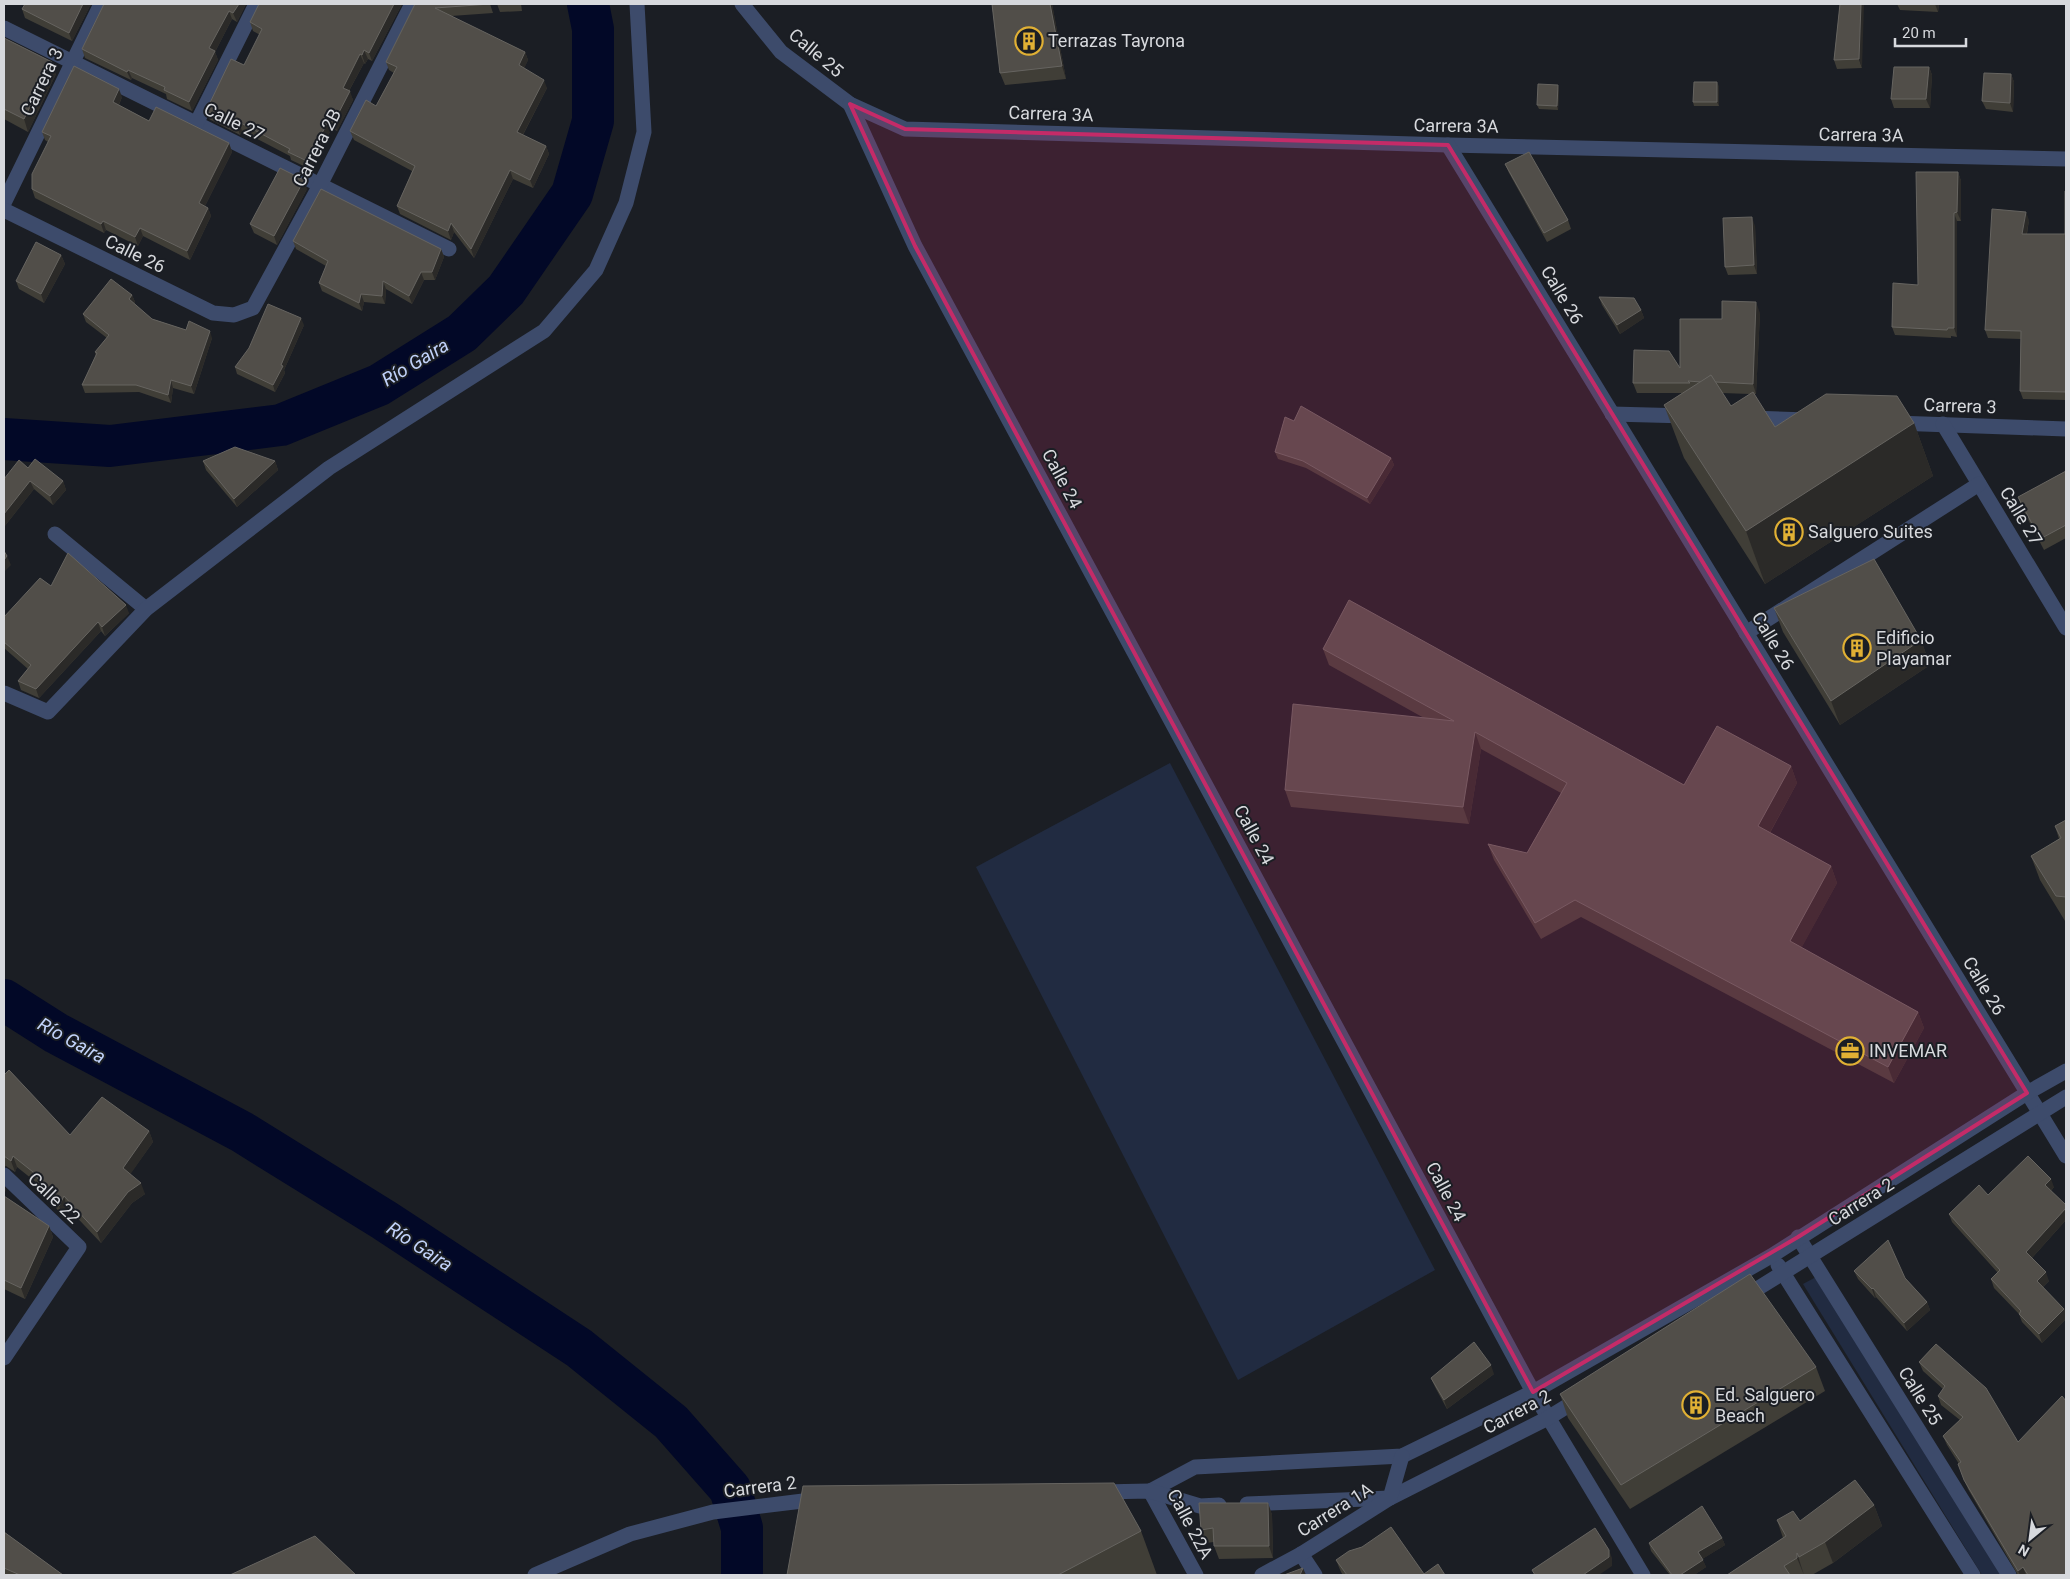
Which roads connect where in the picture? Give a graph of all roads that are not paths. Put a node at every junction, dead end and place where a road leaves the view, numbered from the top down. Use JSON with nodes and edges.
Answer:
{"nodes":[{"id":1,"x":101,"y":4,"type":"edge"},
{"id":2,"x":256,"y":4,"type":"edge"},
{"id":3,"x":412,"y":4,"type":"edge"},
{"id":4,"x":637,"y":4,"type":"edge"},
{"id":5,"x":742,"y":4,"type":"edge"},
{"id":6,"x":4,"y":28,"type":"edge"},
{"id":7,"x":72,"y":62,"type":"junction"},
{"id":8,"x":850,"y":104,"type":"junction"},
{"id":9,"x":196,"y":124,"type":"junction"},
{"id":10,"x":1448,"y":145,"type":"junction"},
{"id":11,"x":2066,"y":159,"type":"edge"},
{"id":12,"x":320,"y":185,"type":"junction"},
{"id":13,"x":4,"y":203,"type":"edge"},
{"id":14,"x":4,"y":210,"type":"edge"},
{"id":15,"x":449,"y":249,"type":"dead end"},
{"id":16,"x":253,"y":308,"type":"joint"},
{"id":17,"x":1612,"y":414,"type":"junction"},
{"id":18,"x":1700,"y":417,"type":"edge"},
{"id":19,"x":1739,"y":418,"type":"edge"},
{"id":20,"x":1826,"y":421,"type":"edge"},
{"id":21,"x":1885,"y":422,"type":"edge"},
{"id":22,"x":1944,"y":424,"type":"junction"},
{"id":23,"x":2066,"y":429,"type":"edge"},
{"id":24,"x":1980,"y":484,"type":"junction"},
{"id":25,"x":55,"y":534,"type":"dead end"},
{"id":26,"x":146,"y":609,"type":"junction"},
{"id":27,"x":2066,"y":628,"type":"edge"},
{"id":28,"x":1746,"y":633,"type":"junction"},
{"id":29,"x":4,"y":692,"type":"edge"},
{"id":30,"x":2066,"y":1070,"type":"edge"},
{"id":31,"x":2028,"y":1092,"type":"junction"},
{"id":32,"x":2066,"y":1097,"type":"edge"},
{"id":33,"x":2040,"y":1112,"type":"junction"},
{"id":34,"x":2066,"y":1156,"type":"edge"},
{"id":35,"x":4,"y":1175,"type":"edge"},
{"id":36,"x":1798,"y":1237,"type":"junction"},
{"id":37,"x":1771,"y":1256,"type":"junction"},
{"id":38,"x":1811,"y":1256,"type":"junction"},
{"id":39,"x":1783,"y":1273,"type":"junction"},
{"id":40,"x":1733,"y":1304,"type":"edge"},
{"id":41,"x":4,"y":1358,"type":"edge"},
{"id":42,"x":1598,"y":1387,"type":"edge"},
{"id":43,"x":1533,"y":1392,"type":"junction"},
{"id":44,"x":1548,"y":1418,"type":"junction"},
{"id":45,"x":1402,"y":1456,"type":"junction"},
{"id":46,"x":1150,"y":1491,"type":"junction"},
{"id":47,"x":1082,"y":1493,"type":"edge"},
{"id":48,"x":833,"y":1498,"type":"edge"},
{"id":49,"x":1390,"y":1498,"type":"junction"},
{"id":50,"x":1301,"y":1554,"type":"junction"},
{"id":51,"x":536,"y":1575,"type":"edge"},
{"id":52,"x":1196,"y":1575,"type":"edge"},
{"id":53,"x":1262,"y":1575,"type":"edge"},
{"id":54,"x":1315,"y":1575,"type":"edge"},
{"id":55,"x":1643,"y":1575,"type":"edge"},
{"id":56,"x":1973,"y":1575,"type":"edge"},
{"id":57,"x":2009,"y":1575,"type":"edge"}],
"edges":[{"from":1,"to":7,"type":"street","name":"Carrera 3"},
{"from":2,"to":9,"type":"street"},
{"from":3,"to":12,"type":"street","name":"Carrera 2B"},
{"from":4,"to":26,"type":"street"},
{"from":5,"to":8,"type":"street","name":"Calle 25"},
{"from":6,"to":7,"type":"street","name":"Calle 27"},
{"from":7,"to":9,"type":"street","name":"Calle 27"},
{"from":7,"to":13,"type":"street","name":"Carrera 3"},
{"from":8,"to":10,"type":"street","name":"Carrera 3A"},
{"from":8,"to":43,"type":"street","name":"Calle 24"},
{"from":9,"to":12,"type":"street","name":"Calle 27"},
{"from":10,"to":11,"type":"street","name":"Carrera 3A"},
{"from":10,"to":17,"type":"street","name":"Calle 26"},
{"from":12,"to":15,"type":"street","name":"Calle 27"},
{"from":12,"to":16,"type":"street","name":"Carrera 2B"},
{"from":14,"to":16,"type":"street","name":"Calle 26"},
{"from":17,"to":18,"type":"street"},
{"from":17,"to":28,"type":"street","name":"Calle 26"},
{"from":19,"to":20,"type":"street"},
{"from":21,"to":22,"type":"street","name":"Carrera 3"},
{"from":22,"to":23,"type":"street","name":"Carrera 3"},
{"from":22,"to":24,"type":"street","name":"Calle 27"},
{"from":24,"to":27,"type":"street","name":"Calle 27"},
{"from":24,"to":28,"type":"street"},
{"from":25,"to":26,"type":"street"},
{"from":26,"to":29,"type":"street"},
{"from":28,"to":31,"type":"street","name":"Calle 26"},
{"from":30,"to":31,"type":"street","name":"Carrera 2"},
{"from":31,"to":33,"type":"street","name":"Calle 26"},
{"from":31,"to":36,"type":"street","name":"Carrera 2"},
{"from":32,"to":33,"type":"street","name":"Carrera 2"},
{"from":33,"to":34,"type":"street","name":"Calle 26"},
{"from":33,"to":38,"type":"street","name":"Carrera 2"},
{"from":35,"to":41,"type":"street","name":"Calle 22"},
{"from":36,"to":37,"type":"street","name":"Carrera 2"},
{"from":36,"to":38,"type":"street","name":"Calle 25"},
{"from":37,"to":39,"type":"street"},
{"from":37,"to":43,"type":"street","name":"Carrera 2"},
{"from":38,"to":39,"type":"street","name":"Carrera 2"},
{"from":38,"to":57,"type":"street","name":"Calle 25"},
{"from":39,"to":40,"type":"street","name":"Carrera 2"},
{"from":39,"to":56,"type":"street"},
{"from":42,"to":44,"type":"street","name":"Carrera 2"},
{"from":43,"to":44,"type":"street","name":"Calle 24"},
{"from":43,"to":45,"type":"street","name":"Carrera 2"},
{"from":44,"to":49,"type":"street","name":"Carrera 2"},
{"from":44,"to":55,"type":"street","name":"Calle 24"},
{"from":45,"to":46,"type":"street","name":"Carrera 2"},
{"from":45,"to":49,"type":"street","name":"Carrera 1A"},
{"from":46,"to":47,"type":"street","name":"Carrera 2"},
{"from":46,"to":49,"type":"street","name":"Carrera 2"},
{"from":46,"to":52,"type":"street","name":"Calle 22A"},
{"from":48,"to":51,"type":"street","name":"Carrera 2"},
{"from":49,"to":50,"type":"street","name":"Carrera 1A"},
{"from":50,"to":53,"type":"street","name":"Carrera 1A"},
{"from":50,"to":54,"type":"street"}]}
